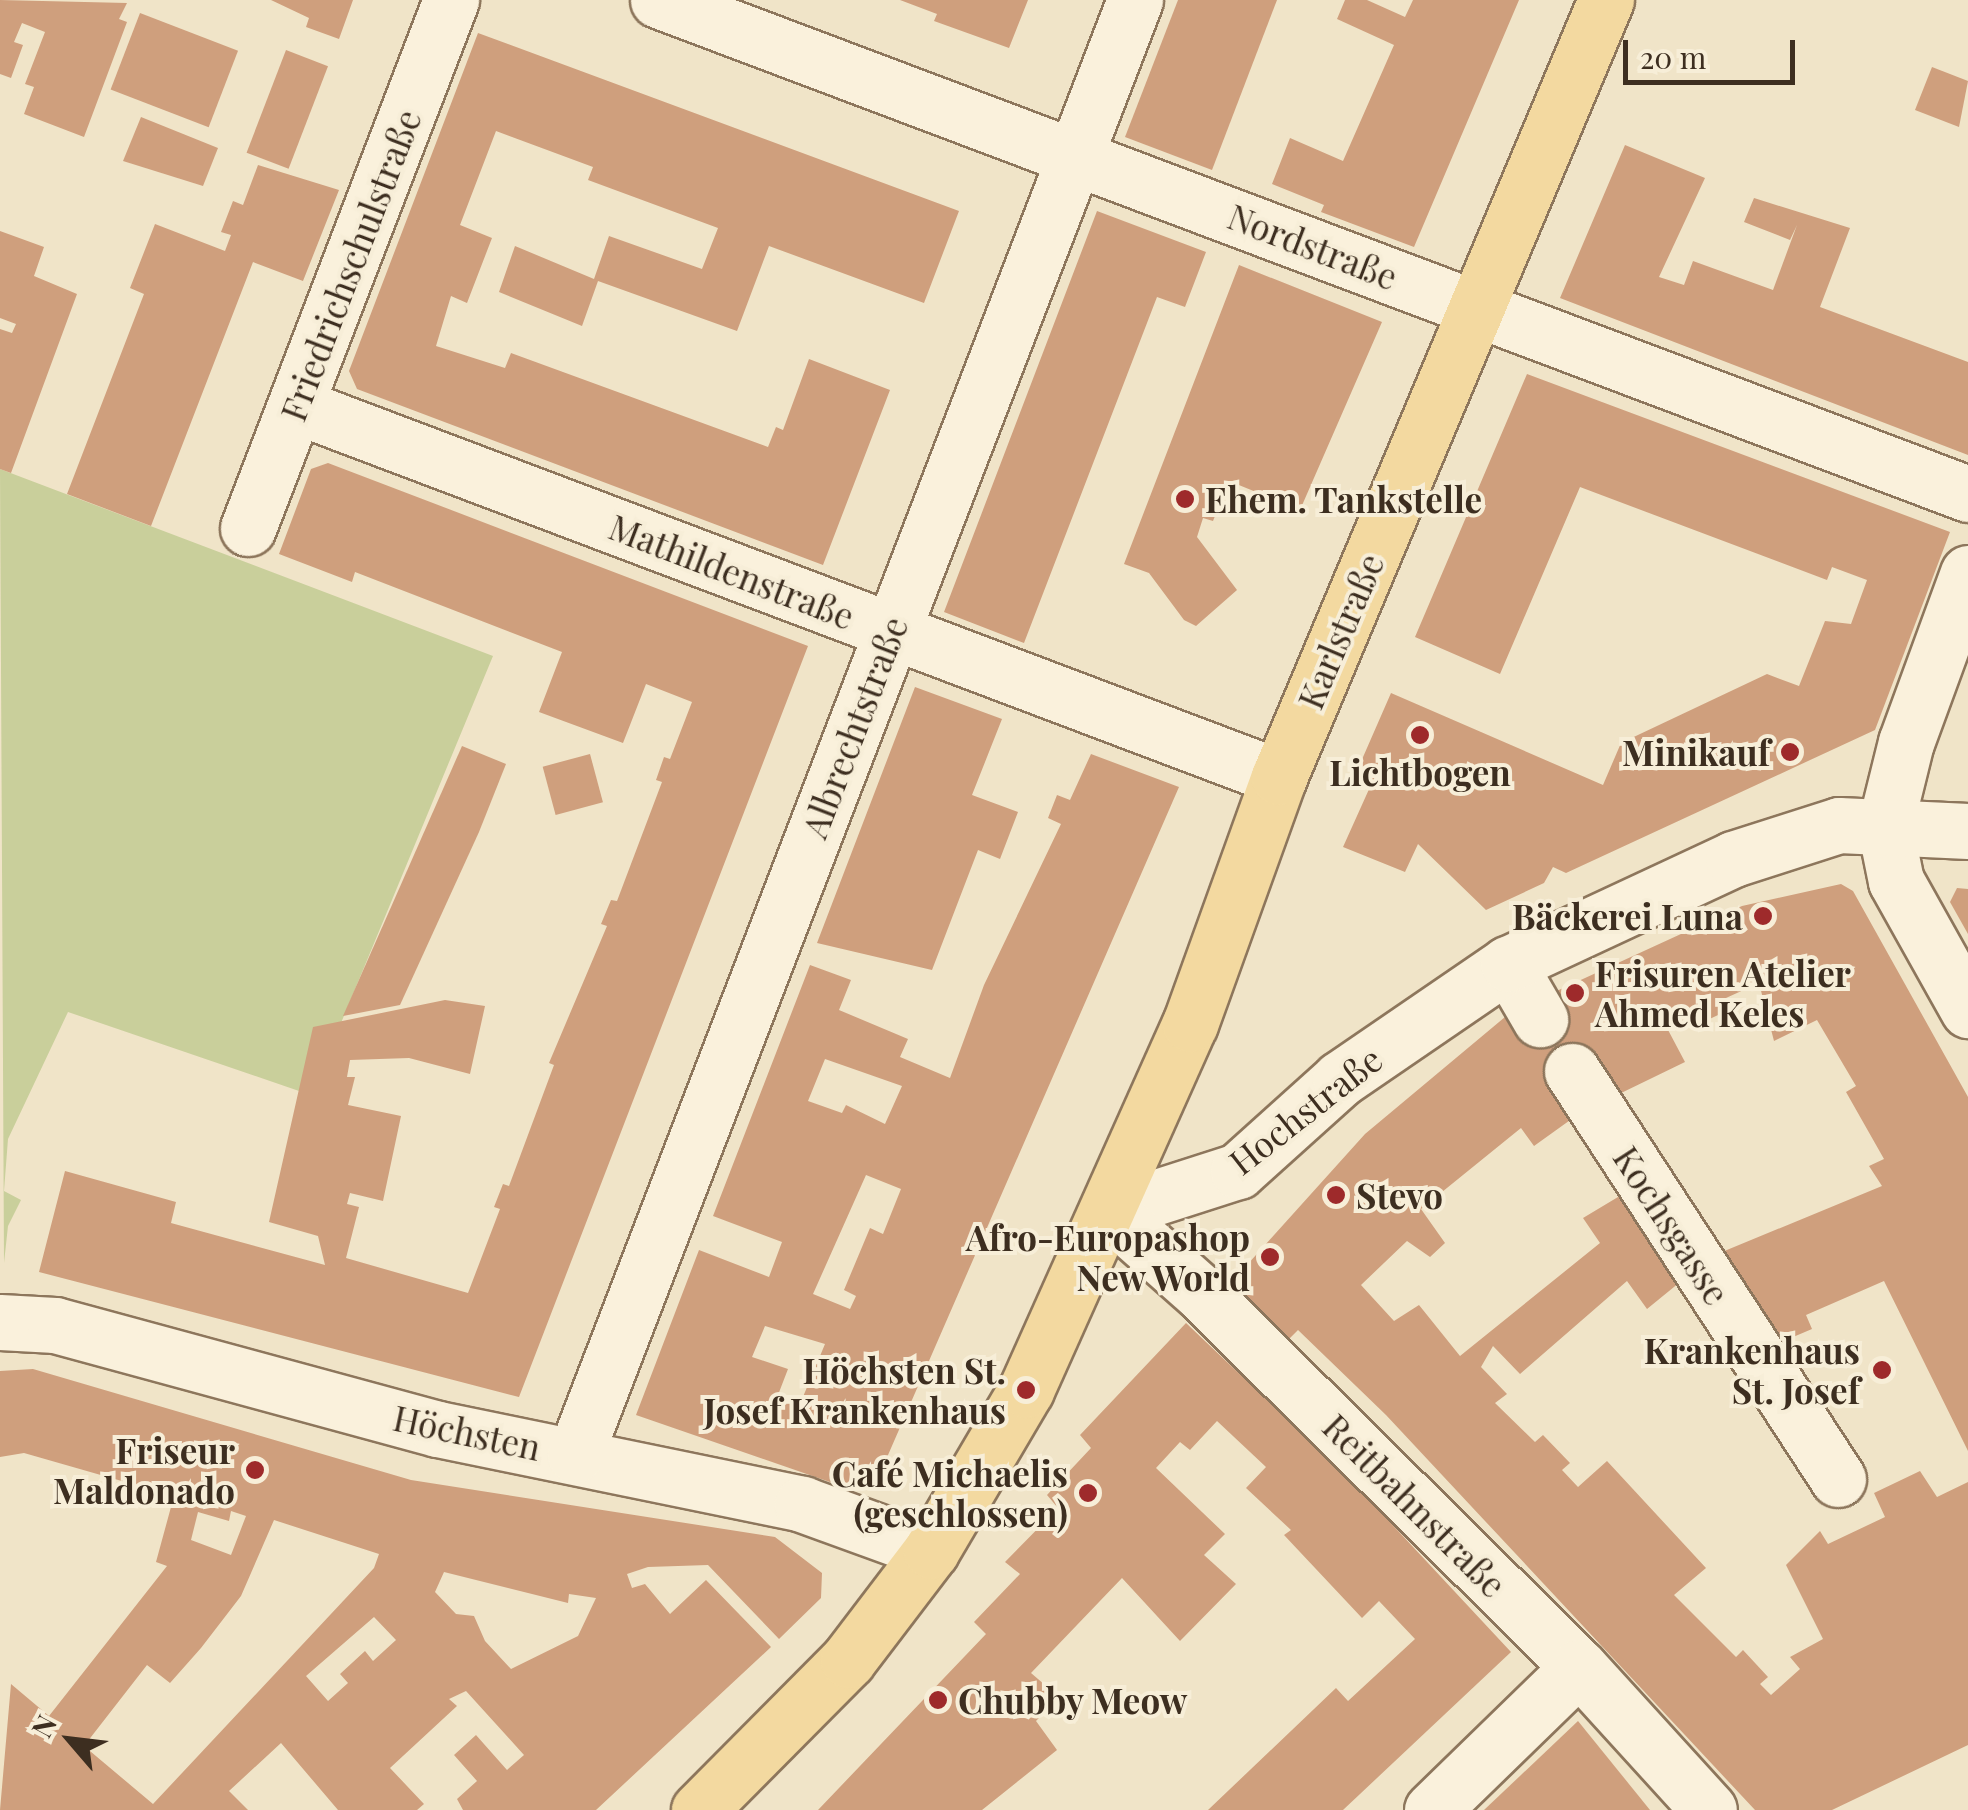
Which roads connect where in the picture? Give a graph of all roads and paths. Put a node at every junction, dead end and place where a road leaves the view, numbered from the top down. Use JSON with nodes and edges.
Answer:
{"nodes":[{"id":1,"x":451,"y":0,"type":"edge"},
{"id":2,"x":658,"y":0,"type":"edge"},
{"id":3,"x":1136,"y":0,"type":"edge"},
{"id":4,"x":1606,"y":0,"type":"edge"},
{"id":5,"x":1078,"y":153,"type":"junction"},
{"id":6,"x":1473,"y":308,"type":"junction"},
{"id":7,"x":297,"y":406,"type":"junction"},
{"id":8,"x":1968,"y":494,"type":"edge"},
{"id":9,"x":248,"y":528,"type":"dead end"},
{"id":10,"x":1968,"y":572,"type":"edge"},
{"id":11,"x":890,"y":631,"type":"junction"},
{"id":12,"x":1279,"y":777,"type":"junction"},
{"id":13,"x":1964,"y":826,"type":"edge"},
{"id":14,"x":1885,"y":827,"type":"junction"},
{"id":15,"x":1508,"y":964,"type":"junction"},
{"id":16,"x":1968,"y":1010,"type":"edge"},
{"id":17,"x":1540,"y":1019,"type":"dead end"},
{"id":18,"x":1572,"y":1072,"type":"dead end"},
{"id":19,"x":1110,"y":1212,"type":"junction"},
{"id":20,"x":0,"y":1322,"type":"edge"},
{"id":21,"x":575,"y":1455,"type":"junction"},
{"id":22,"x":1838,"y":1479,"type":"dead end"},
{"id":23,"x":931,"y":1551,"type":"junction"},
{"id":24,"x":1579,"y":1667,"type":"junction"},
{"id":25,"x":699,"y":1810,"type":"edge"},
{"id":26,"x":1432,"y":1810,"type":"edge"},
{"id":27,"x":1709,"y":1810,"type":"edge"}],
"edges":[{"from":1,"to":7,"type":"street","name":"Friedrichschulstraße"},
{"from":2,"to":5,"type":"street","name":"Nordstraße"},
{"from":3,"to":5,"type":"street","name":"Albrechtstraße"},
{"from":4,"to":6,"type":"main road","name":"Karlstraße"},
{"from":5,"to":6,"type":"street","name":"Nordstraße"},
{"from":5,"to":11,"type":"street","name":"Albrechtstraße"},
{"from":6,"to":8,"type":"street","name":"Nordstraße"},
{"from":6,"to":12,"type":"main road","name":"Karlstraße"},
{"from":7,"to":9,"type":"street","name":"Friedrichschulstraße"},
{"from":7,"to":11,"type":"street","name":"Mathildenstraße"},
{"from":10,"to":14,"type":"street"},
{"from":11,"to":12,"type":"street","name":"Mathildenstraße"},
{"from":11,"to":21,"type":"street","name":"Albrechtstraße"},
{"from":12,"to":19,"type":"main road","name":"Karlstraße"},
{"from":13,"to":14,"type":"street","name":"Hochstraße"},
{"from":14,"to":15,"type":"street","name":"Hochstraße"},
{"from":14,"to":16,"type":"street"},
{"from":15,"to":17,"type":"street"},
{"from":15,"to":19,"type":"street","name":"Hochstraße"},
{"from":18,"to":22,"type":"street","name":"Kochsgasse"},
{"from":19,"to":23,"type":"main road"},
{"from":19,"to":24,"type":"street","name":"Reitbahnstraße"},
{"from":20,"to":21,"type":"street","name":"Höchsten"},
{"from":21,"to":23,"type":"street","name":"Höchsten"},
{"from":23,"to":25,"type":"main road"},
{"from":24,"to":26,"type":"street"},
{"from":24,"to":27,"type":"street","name":"Reitbahnstraße"}]}
